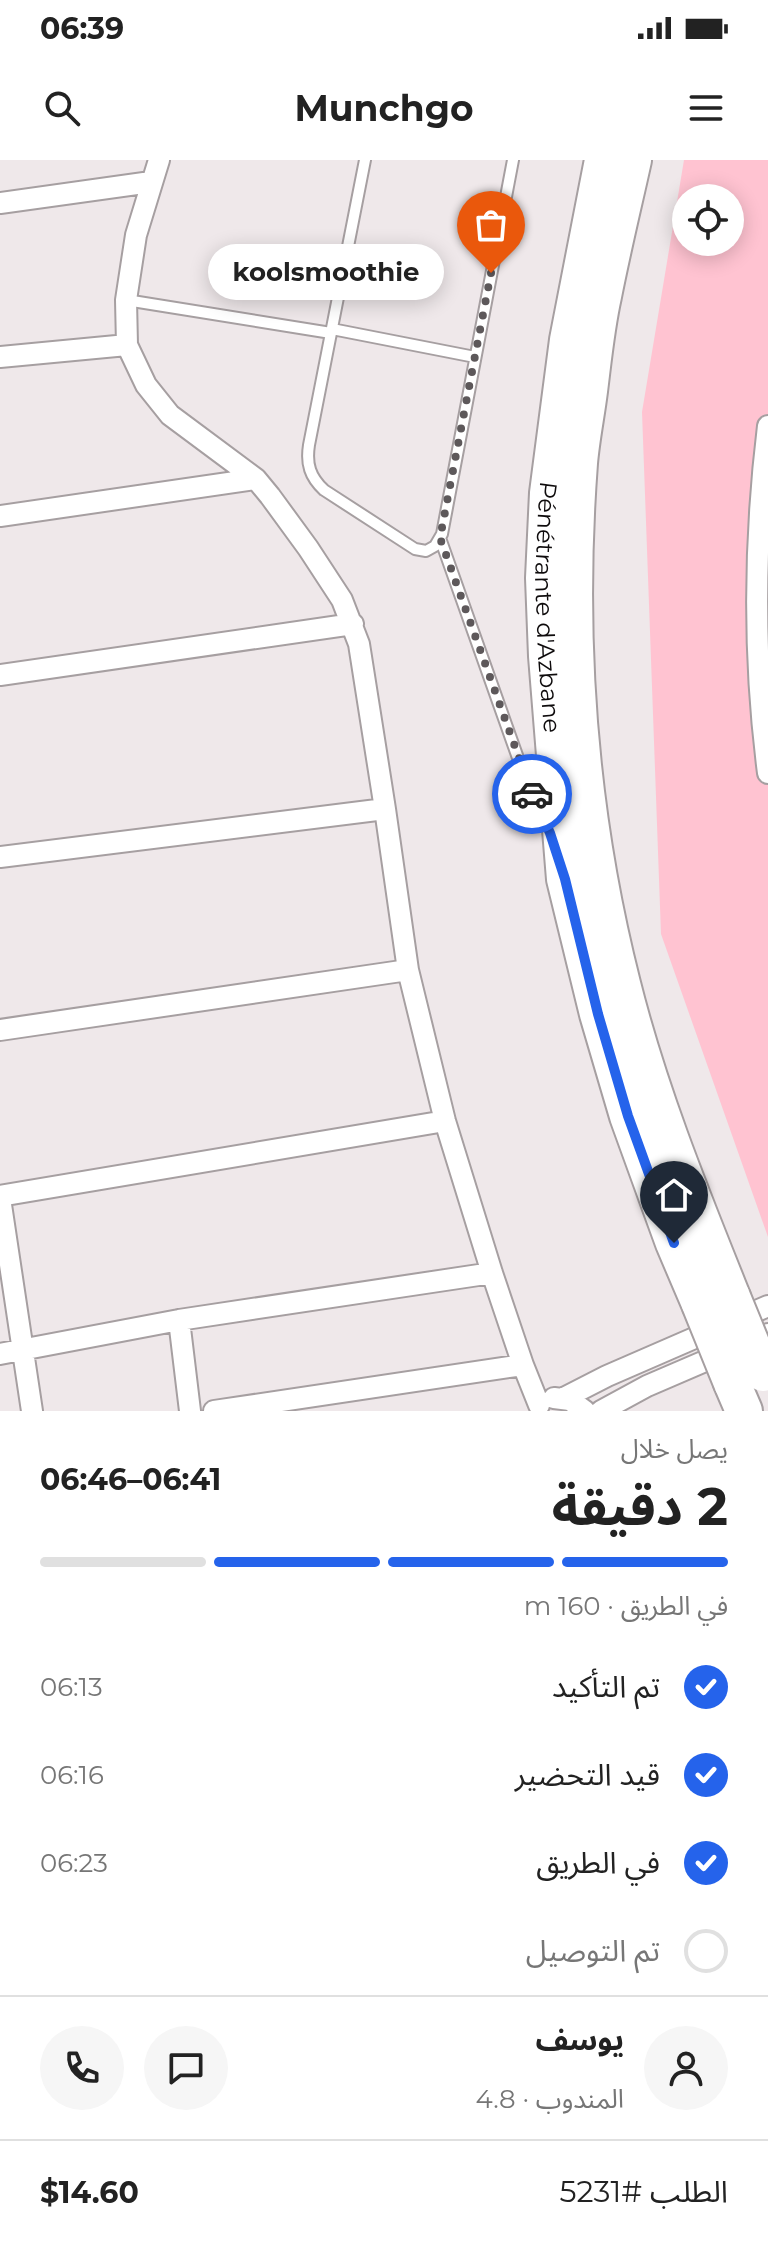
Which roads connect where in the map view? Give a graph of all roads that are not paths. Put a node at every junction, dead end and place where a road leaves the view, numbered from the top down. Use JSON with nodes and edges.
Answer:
{"nodes":[{"id":1,"x":159,"y":160,"type":"edge"},
{"id":2,"x":365,"y":160,"type":"edge"},
{"id":3,"x":513,"y":160,"type":"edge"},
{"id":4,"x":603,"y":160,"type":"edge"},
{"id":5,"x":633,"y":160,"type":"edge"},
{"id":6,"x":151,"y":182,"type":"junction"},
{"id":7,"x":0,"y":203,"type":"edge"},
{"id":8,"x":126,"y":300,"type":"junction"},
{"id":9,"x":332,"y":331,"type":"junction"},
{"id":10,"x":127,"y":345,"type":"junction"},
{"id":11,"x":0,"y":357,"type":"edge"},
{"id":12,"x":475,"y":357,"type":"junction"},
{"id":13,"x":768,"y":426,"type":"edge"},
{"id":14,"x":256,"y":479,"type":"junction"},
{"id":15,"x":0,"y":516,"type":"edge"},
{"id":16,"x":440,"y":538,"type":"junction"},
{"id":17,"x":763,"y":555,"type":"edge"},
{"id":18,"x":353,"y":624,"type":"junction"},
{"id":19,"x":0,"y":675,"type":"edge"},
{"id":20,"x":766,"y":749,"type":"edge"},
{"id":21,"x":768,"y":773,"type":"edge"},
{"id":22,"x":385,"y":809,"type":"junction"},
{"id":23,"x":0,"y":857,"type":"edge"},
{"id":24,"x":565,"y":879,"type":"junction"},
{"id":25,"x":408,"y":970,"type":"junction"},
{"id":26,"x":0,"y":1030,"type":"edge"},
{"id":27,"x":445,"y":1121,"type":"junction"},
{"id":28,"x":0,"y":1197,"type":"edge"},
{"id":29,"x":492,"y":1273,"type":"junction"},
{"id":30,"x":716,"y":1301,"type":"junction"},
{"id":31,"x":768,"y":1306,"type":"edge"},
{"id":32,"x":179,"y":1320,"type":"junction"},
{"id":33,"x":768,"y":1334,"type":"edge"},
{"id":34,"x":23,"y":1350,"type":"junction"},
{"id":35,"x":0,"y":1354,"type":"edge"},
{"id":36,"x":523,"y":1365,"type":"junction"},
{"id":37,"x":752,"y":1388,"type":"edge"},
{"id":38,"x":564,"y":1398,"type":"junction"},
{"id":39,"x":536,"y":1408,"type":"edge"},
{"id":40,"x":32,"y":1411,"type":"edge"},
{"id":41,"x":190,"y":1411,"type":"edge"},
{"id":42,"x":214,"y":1411,"type":"edge"},
{"id":43,"x":585,"y":1411,"type":"edge"},
{"id":44,"x":601,"y":1411,"type":"edge"}],
"edges":[{"from":1,"to":6,"type":"street"},
{"from":2,"to":9,"type":"lane"},
{"from":3,"to":12,"type":"lane"},
{"from":4,"to":24,"type":"highway","name":"Pénétrante d'Azbane"},
{"from":5,"to":30,"type":"highway","name":"Pénétrante d'Azbane"},
{"from":6,"to":7,"type":"street"},
{"from":6,"to":8,"type":"street"},
{"from":8,"to":9,"type":"lane"},
{"from":8,"to":10,"type":"street"},
{"from":9,"to":12,"type":"lane"},
{"from":9,"to":16,"type":"lane"},
{"from":10,"to":11,"type":"street"},
{"from":10,"to":14,"type":"street"},
{"from":12,"to":16,"type":"lane"},
{"from":13,"to":17,"type":"street"},
{"from":14,"to":15,"type":"street"},
{"from":14,"to":18,"type":"street"},
{"from":16,"to":24,"type":"lane"},
{"from":17,"to":20,"type":"street"},
{"from":18,"to":19,"type":"street"},
{"from":18,"to":22,"type":"street"},
{"from":20,"to":21,"type":"street"},
{"from":22,"to":23,"type":"street"},
{"from":22,"to":25,"type":"street"},
{"from":24,"to":30,"type":"highway","name":"Pénétrante d'Azbane"},
{"from":25,"to":26,"type":"street"},
{"from":25,"to":27,"type":"street"},
{"from":27,"to":28,"type":"street"},
{"from":27,"to":29,"type":"street"},
{"from":28,"to":34,"type":"street"},
{"from":29,"to":32,"type":"street"},
{"from":29,"to":36,"type":"street"},
{"from":30,"to":37,"type":"highway","name":"Pénétrante d'Azbane","bridge":true},
{"from":31,"to":38,"type":"street"},
{"from":32,"to":34,"type":"street"},
{"from":32,"to":41,"type":"street"},
{"from":33,"to":44,"type":"street"},
{"from":34,"to":35,"type":"street"},
{"from":34,"to":40,"type":"street"},
{"from":36,"to":39,"type":"street"},
{"from":36,"to":42,"type":"street"},
{"from":38,"to":39,"type":"street"},
{"from":38,"to":43,"type":"street"}]}
